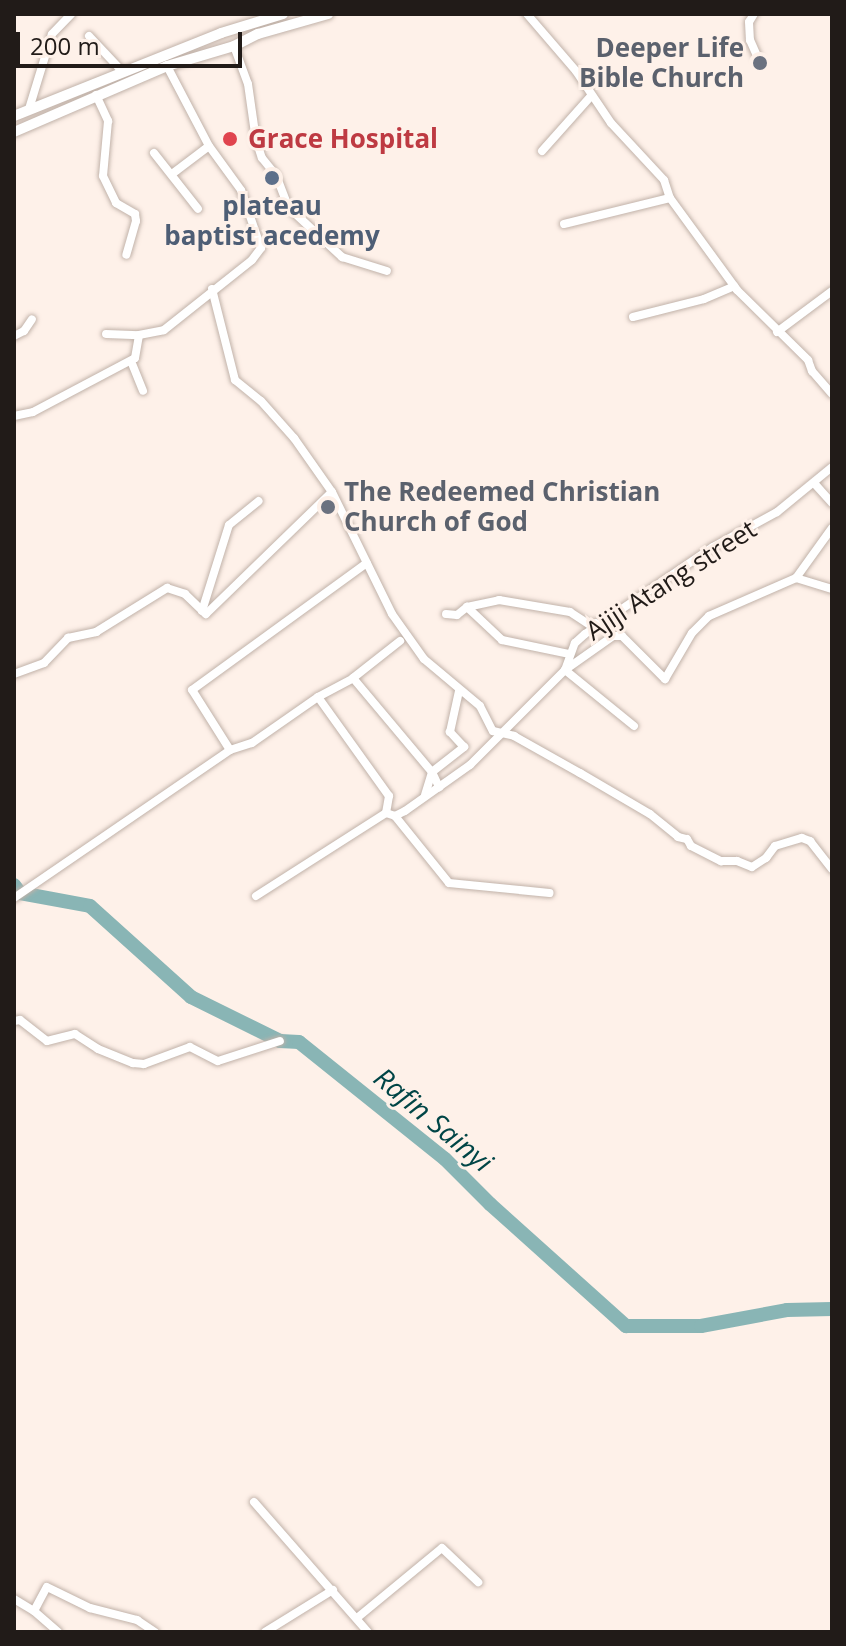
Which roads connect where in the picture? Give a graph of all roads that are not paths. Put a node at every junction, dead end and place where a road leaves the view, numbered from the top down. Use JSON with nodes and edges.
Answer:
{"nodes":[{"id":1,"x":71,"y":14,"type":"edge"},
{"id":2,"x":283,"y":14,"type":"edge"},
{"id":3,"x":328,"y":14,"type":"edge"},
{"id":4,"x":527,"y":14,"type":"edge"},
{"id":5,"x":754,"y":14,"type":"edge"},
{"id":6,"x":266,"y":16,"type":"edge"},
{"id":7,"x":89,"y":36,"type":"dead end"},
{"id":8,"x":234,"y":46,"type":"junction"},
{"id":9,"x":759,"y":60,"type":"dead end"},
{"id":10,"x":167,"y":66,"type":"junction"},
{"id":11,"x":122,"y":71,"type":"junction"},
{"id":12,"x":96,"y":95,"type":"junction"},
{"id":13,"x":591,"y":96,"type":"junction"},
{"id":14,"x":29,"y":109,"type":"junction"},
{"id":15,"x":14,"y":116,"type":"edge"},
{"id":16,"x":14,"y":132,"type":"edge"},
{"id":17,"x":209,"y":146,"type":"junction"},
{"id":18,"x":542,"y":151,"type":"dead end"},
{"id":19,"x":154,"y":153,"type":"dead end"},
{"id":20,"x":172,"y":174,"type":"junction"},
{"id":21,"x":670,"y":198,"type":"junction"},
{"id":22,"x":198,"y":209,"type":"dead end"},
{"id":23,"x":564,"y":224,"type":"dead end"},
{"id":24,"x":126,"y":255,"type":"dead end"},
{"id":25,"x":387,"y":271,"type":"dead end"},
{"id":26,"x":734,"y":286,"type":"junction"},
{"id":27,"x":212,"y":289,"type":"junction"},
{"id":28,"x":832,"y":291,"type":"edge"},
{"id":29,"x":633,"y":317,"type":"dead end"},
{"id":30,"x":32,"y":319,"type":"dead end"},
{"id":31,"x":777,"y":332,"type":"junction"},
{"id":32,"x":106,"y":334,"type":"dead end"},
{"id":33,"x":139,"y":335,"type":"junction"},
{"id":34,"x":14,"y":336,"type":"edge"},
{"id":35,"x":131,"y":361,"type":"junction"},
{"id":36,"x":143,"y":391,"type":"dead end"},
{"id":37,"x":832,"y":394,"type":"edge"},
{"id":38,"x":14,"y":416,"type":"edge"},
{"id":39,"x":832,"y":467,"type":"edge"},
{"id":40,"x":814,"y":483,"type":"junction"},
{"id":41,"x":332,"y":492,"type":"junction"},
{"id":42,"x":259,"y":501,"type":"dead end"},
{"id":43,"x":832,"y":503,"type":"edge"},
{"id":44,"x":832,"y":528,"type":"edge"},
{"id":45,"x":367,"y":563,"type":"junction"},
{"id":46,"x":796,"y":578,"type":"junction"},
{"id":47,"x":832,"y":589,"type":"edge"},
{"id":48,"x":467,"y":607,"type":"junction"},
{"id":49,"x":202,"y":611,"type":"junction"},
{"id":50,"x":446,"y":614,"type":"dead end"},
{"id":51,"x":609,"y":619,"type":"junction"},
{"id":52,"x":400,"y":641,"type":"dead end"},
{"id":53,"x":569,"y":654,"type":"junction"},
{"id":54,"x":565,"y":670,"type":"junction"},
{"id":55,"x":14,"y":674,"type":"edge"},
{"id":56,"x":353,"y":678,"type":"junction"},
{"id":57,"x":459,"y":691,"type":"junction"},
{"id":58,"x":318,"y":697,"type":"junction"},
{"id":59,"x":634,"y":726,"type":"dead end"},
{"id":60,"x":503,"y":732,"type":"junction"},
{"id":61,"x":230,"y":750,"type":"junction"},
{"id":62,"x":432,"y":772,"type":"junction"},
{"id":63,"x":439,"y":787,"type":"junction"},
{"id":64,"x":424,"y":795,"type":"junction"},
{"id":65,"x":391,"y":815,"type":"junction"},
{"id":66,"x":832,"y":869,"type":"edge"},
{"id":67,"x":550,"y":893,"type":"dead end"},
{"id":68,"x":256,"y":896,"type":"dead end"},
{"id":69,"x":14,"y":898,"type":"edge"},
{"id":70,"x":14,"y":1021,"type":"edge"},
{"id":71,"x":280,"y":1041,"type":"dead end"},
{"id":72,"x":254,"y":1502,"type":"dead end"},
{"id":73,"x":478,"y":1582,"type":"dead end"},
{"id":74,"x":333,"y":1590,"type":"junction"},
{"id":75,"x":14,"y":1599,"type":"edge"},
{"id":76,"x":34,"y":1611,"type":"junction"},
{"id":77,"x":357,"y":1618,"type":"junction"},
{"id":78,"x":58,"y":1632,"type":"edge"},
{"id":79,"x":155,"y":1632,"type":"edge"},
{"id":80,"x":265,"y":1632,"type":"edge"},
{"id":81,"x":368,"y":1632,"type":"edge"}],
"edges":[{"from":1,"to":14,"type":"street"},
{"from":2,"to":6,"type":"main road"},
{"from":3,"to":8,"type":"main road"},
{"from":4,"to":13,"type":"street"},
{"from":5,"to":9,"type":"street"},
{"from":6,"to":11,"type":"main road"},
{"from":7,"to":11,"type":"street"},
{"from":8,"to":10,"type":"main road"},
{"from":8,"to":25,"type":"street"},
{"from":10,"to":12,"type":"main road"},
{"from":10,"to":17,"type":"street"},
{"from":11,"to":14,"type":"main road"},
{"from":12,"to":16,"type":"main road"},
{"from":12,"to":24,"type":"street"},
{"from":13,"to":18,"type":"street"},
{"from":13,"to":21,"type":"street"},
{"from":14,"to":15,"type":"main road"},
{"from":17,"to":20,"type":"street"},
{"from":17,"to":27,"type":"street"},
{"from":19,"to":20,"type":"street"},
{"from":20,"to":22,"type":"street"},
{"from":21,"to":23,"type":"street"},
{"from":21,"to":26,"type":"street"},
{"from":26,"to":29,"type":"street"},
{"from":26,"to":31,"type":"street"},
{"from":27,"to":33,"type":"street"},
{"from":27,"to":41,"type":"street"},
{"from":28,"to":31,"type":"street"},
{"from":30,"to":34,"type":"street"},
{"from":31,"to":37,"type":"street"},
{"from":32,"to":33,"type":"street"},
{"from":33,"to":35,"type":"street"},
{"from":35,"to":36,"type":"street"},
{"from":35,"to":38,"type":"street"},
{"from":39,"to":40,"type":"street","name":"Ajiji Atang street"},
{"from":40,"to":43,"type":"street"},
{"from":40,"to":51,"type":"street","name":"Ajiji Atang street"},
{"from":41,"to":45,"type":"street"},
{"from":41,"to":49,"type":"street"},
{"from":42,"to":49,"type":"street"},
{"from":44,"to":46,"type":"street"},
{"from":45,"to":57,"type":"street"},
{"from":45,"to":61,"type":"street"},
{"from":46,"to":47,"type":"street"},
{"from":46,"to":54,"type":"street"},
{"from":48,"to":50,"type":"street"},
{"from":48,"to":51,"type":"street"},
{"from":48,"to":53,"type":"street"},
{"from":49,"to":55,"type":"street"},
{"from":51,"to":53,"type":"street","name":"Ajiji Atang street"},
{"from":52,"to":56,"type":"street"},
{"from":53,"to":54,"type":"street","name":"Ajiji Atang street"},
{"from":54,"to":59,"type":"street"},
{"from":54,"to":60,"type":"street"},
{"from":56,"to":58,"type":"street"},
{"from":56,"to":62,"type":"street"},
{"from":57,"to":60,"type":"street"},
{"from":57,"to":62,"type":"street"},
{"from":58,"to":61,"type":"street"},
{"from":58,"to":65,"type":"street"},
{"from":60,"to":63,"type":"street"},
{"from":60,"to":66,"type":"street"},
{"from":61,"to":69,"type":"street"},
{"from":62,"to":63,"type":"street"},
{"from":62,"to":64,"type":"street"},
{"from":63,"to":64,"type":"street"},
{"from":64,"to":65,"type":"street"},
{"from":65,"to":67,"type":"street"},
{"from":65,"to":68,"type":"street"},
{"from":70,"to":71,"type":"street"},
{"from":72,"to":74,"type":"street"},
{"from":73,"to":77,"type":"street"},
{"from":74,"to":77,"type":"street"},
{"from":74,"to":80,"type":"street"},
{"from":75,"to":76,"type":"street"},
{"from":76,"to":78,"type":"street"},
{"from":76,"to":79,"type":"street"},
{"from":77,"to":81,"type":"street"}]}
